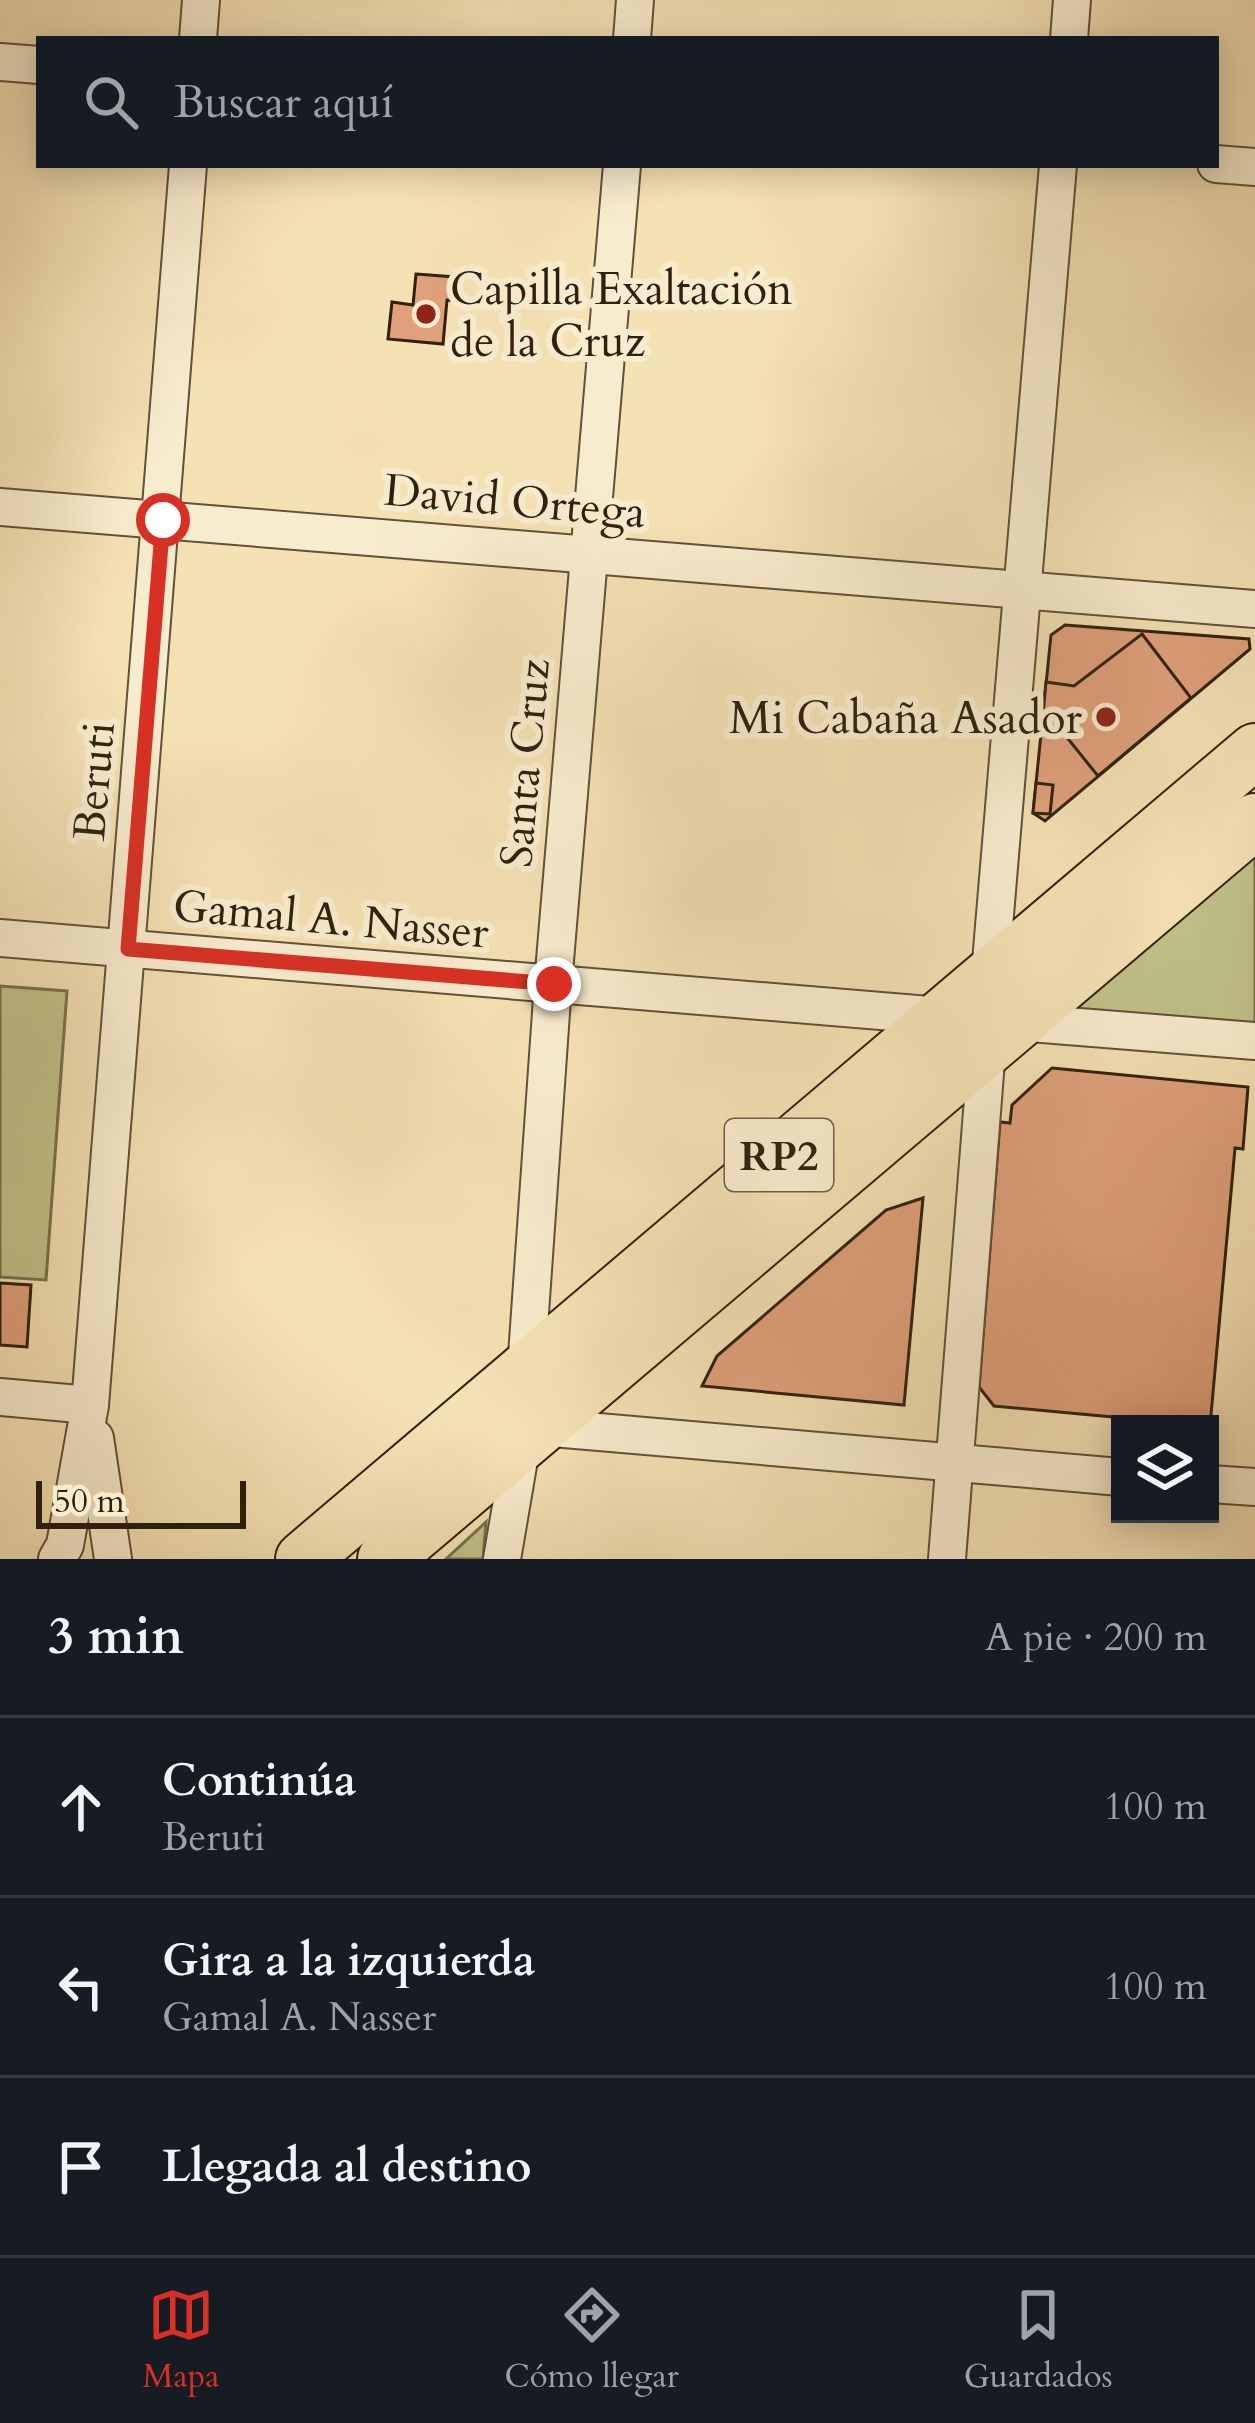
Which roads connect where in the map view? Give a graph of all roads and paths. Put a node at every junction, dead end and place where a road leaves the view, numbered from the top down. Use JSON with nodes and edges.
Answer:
{"nodes":[{"id":1,"x":201,"y":0,"type":"edge"},
{"id":2,"x":635,"y":0,"type":"edge"},
{"id":3,"x":1072,"y":0,"type":"edge"},
{"id":4,"x":198,"y":36,"type":"edge"},
{"id":5,"x":632,"y":36,"type":"edge"},
{"id":6,"x":1069,"y":36,"type":"edge"},
{"id":7,"x":0,"y":62,"type":"edge"},
{"id":8,"x":36,"y":65,"type":"edge"},
{"id":9,"x":1219,"y":164,"type":"edge"},
{"id":10,"x":1255,"y":167,"type":"edge"},
{"id":11,"x":188,"y":168,"type":"edge"},
{"id":12,"x":622,"y":168,"type":"edge"},
{"id":13,"x":1058,"y":168,"type":"edge"},
{"id":14,"x":0,"y":507,"type":"edge"},
{"id":15,"x":163,"y":520,"type":"junction"},
{"id":16,"x":589,"y":554,"type":"junction"},
{"id":17,"x":1023,"y":590,"type":"junction"},
{"id":18,"x":1255,"y":609,"type":"edge"},
{"id":19,"x":1255,"y":751,"type":"edge"},
{"id":20,"x":1255,"y":821,"type":"edge"},
{"id":21,"x":0,"y":938,"type":"edge"},
{"id":22,"x":128,"y":949,"type":"junction"},
{"id":23,"x":990,"y":974,"type":"junction"},
{"id":24,"x":554,"y":984,"type":"junction"},
{"id":25,"x":940,"y":1016,"type":"junction"},
{"id":26,"x":1002,"y":1035,"type":"junction"},
{"id":27,"x":1255,"y":1041,"type":"edge"},
{"id":28,"x":526,"y":1370,"type":"junction"},
{"id":29,"x":0,"y":1397,"type":"edge"},
{"id":30,"x":90,"y":1405,"type":"junction"},
{"id":31,"x":531,"y":1434,"type":"junction"},
{"id":32,"x":955,"y":1464,"type":"junction"},
{"id":33,"x":1111,"y":1476,"type":"edge"},
{"id":34,"x":1219,"y":1485,"type":"edge"},
{"id":35,"x":1255,"y":1487,"type":"edge"},
{"id":36,"x":58,"y":1559,"type":"edge"},
{"id":37,"x":113,"y":1559,"type":"edge"},
{"id":38,"x":303,"y":1559,"type":"edge"},
{"id":39,"x":385,"y":1559,"type":"edge"},
{"id":40,"x":502,"y":1559,"type":"edge"},
{"id":41,"x":946,"y":1559,"type":"edge"}],
"edges":[{"from":1,"to":4,"type":"street"},
{"from":2,"to":5,"type":"street"},
{"from":3,"to":6,"type":"street"},
{"from":7,"to":8,"type":"street"},
{"from":9,"to":10,"type":"street"},
{"from":11,"to":15,"type":"street","name":"Beruti"},
{"from":12,"to":16,"type":"street","name":"Santa Cruz"},
{"from":13,"to":17,"type":"street"},
{"from":14,"to":15,"type":"street","name":"David Ortega"},
{"from":15,"to":16,"type":"street","name":"David Ortega"},
{"from":15,"to":22,"type":"street","name":"Beruti"},
{"from":16,"to":17,"type":"street","name":"David Ortega"},
{"from":16,"to":24,"type":"street","name":"Santa Cruz"},
{"from":17,"to":18,"type":"street","name":"David Ortega"},
{"from":17,"to":23,"type":"street"},
{"from":19,"to":23,"type":"highway","number":"RP2"},
{"from":20,"to":26,"type":"highway","number":"RP2"},
{"from":21,"to":22,"type":"street","name":"Gamal A. Nasser"},
{"from":22,"to":24,"type":"street","name":"Gamal A. Nasser"},
{"from":22,"to":30,"type":"street","name":"Beruti"},
{"from":23,"to":25,"type":"highway","number":"RP2"},
{"from":24,"to":25,"type":"street","name":"Gamal A. Nasser"},
{"from":24,"to":28,"type":"street","name":"Santa Cruz"},
{"from":25,"to":28,"type":"highway","number":"RP2"},
{"from":26,"to":27,"type":"street"},
{"from":26,"to":31,"type":"highway","number":"RP2"},
{"from":26,"to":32,"type":"street"},
{"from":28,"to":38,"type":"highway","number":"RP2"},
{"from":29,"to":30,"type":"street"},
{"from":30,"to":36,"type":"street","name":"Beruti"},
{"from":30,"to":37,"type":"street","name":"Beruti"},
{"from":31,"to":32,"type":"street"},
{"from":31,"to":39,"type":"highway","number":"RP2"},
{"from":31,"to":40,"type":"street"},
{"from":32,"to":33,"type":"street"},
{"from":32,"to":41,"type":"street"},
{"from":34,"to":35,"type":"street"}]}
